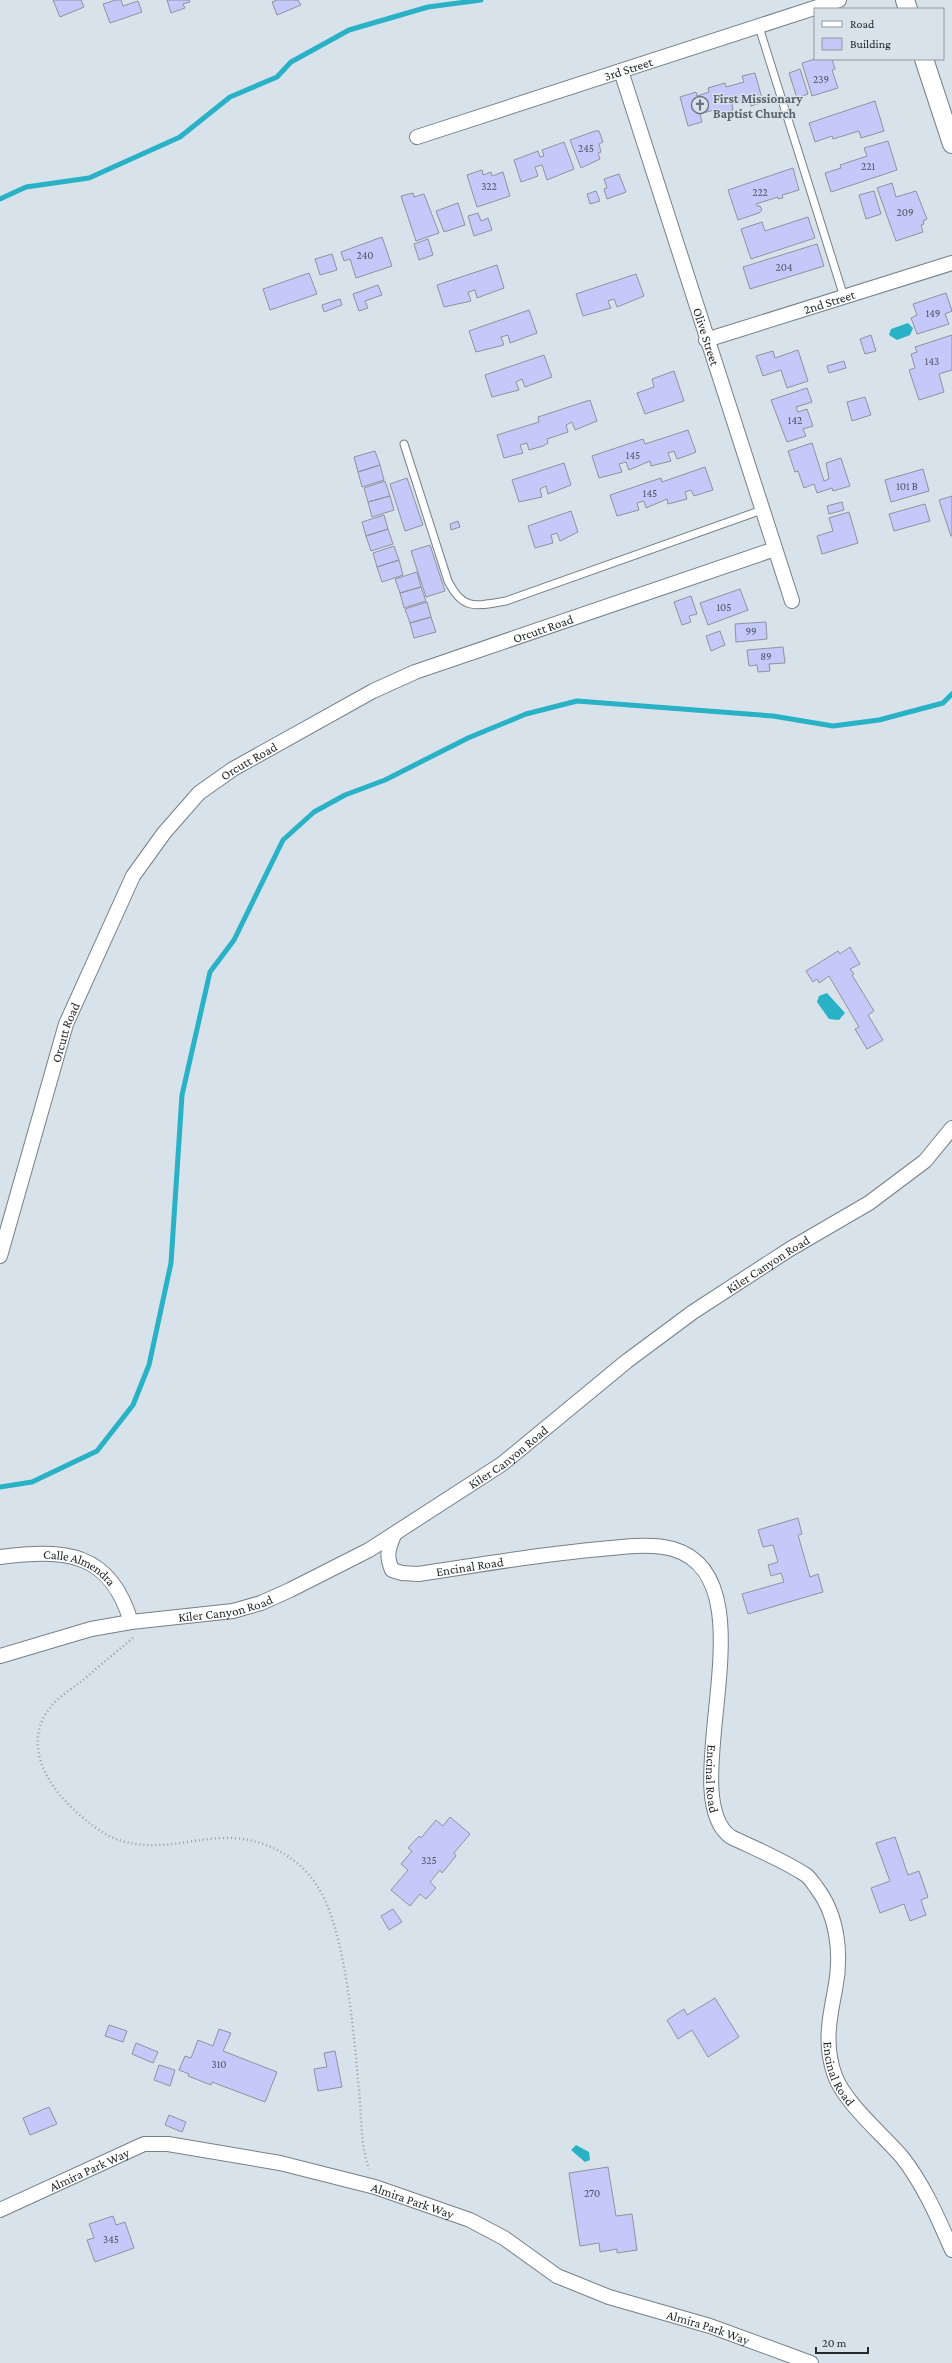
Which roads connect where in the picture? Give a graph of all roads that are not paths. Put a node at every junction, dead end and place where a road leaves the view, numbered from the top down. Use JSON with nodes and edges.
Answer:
{"nodes":[{"id":1,"x":839,"y":0,"type":"edge"},
{"id":2,"x":814,"y":8,"type":"edge"},
{"id":3,"x":814,"y":8,"type":"edge"},
{"id":4,"x":759,"y":26,"type":"junction"},
{"id":5,"x":924,"y":60,"type":"edge"},
{"id":6,"x":620,"y":71,"type":"junction"},
{"id":7,"x":417,"y":137,"type":"dead end"},
{"id":8,"x":952,"y":144,"type":"edge"},
{"id":9,"x":952,"y":263,"type":"edge"},
{"id":10,"x":844,"y":297,"type":"junction"},
{"id":11,"x":706,"y":340,"type":"junction"},
{"id":12,"x":404,"y":444,"type":"dead end"},
{"id":13,"x":762,"y":510,"type":"junction"},
{"id":14,"x":775,"y":549,"type":"junction"},
{"id":15,"x":792,"y":602,"type":"dead end"},
{"id":16,"x":952,"y":1128,"type":"edge"},
{"id":17,"x":0,"y":1256,"type":"edge"},
{"id":18,"x":394,"y":1535,"type":"junction"},
{"id":19,"x":0,"y":1557,"type":"edge"},
{"id":20,"x":131,"y":1622,"type":"junction"},
{"id":21,"x":0,"y":1656,"type":"edge"},
{"id":22,"x":0,"y":2210,"type":"edge"},
{"id":23,"x":952,"y":2250,"type":"edge"},
{"id":24,"x":811,"y":2363,"type":"edge"}],
"edges":[{"from":1,"to":3,"type":"street","name":"3rd Street"},
{"from":2,"to":4,"type":"street","name":"3rd Street"},
{"from":4,"to":6,"type":"street","name":"3rd Street"},
{"from":4,"to":10,"type":"lane"},
{"from":5,"to":8,"type":"street"},
{"from":6,"to":7,"type":"street","name":"3rd Street"},
{"from":6,"to":11,"type":"street","name":"Olive Street"},
{"from":9,"to":10,"type":"street","name":"2nd Street"},
{"from":10,"to":11,"type":"street","name":"2nd Street"},
{"from":11,"to":13,"type":"street","name":"Olive Street"},
{"from":12,"to":13,"type":"lane"},
{"from":13,"to":14,"type":"street","name":"Olive Street"},
{"from":14,"to":15,"type":"street","name":"Olive Street"},
{"from":14,"to":17,"type":"street","name":"Orcutt Road"},
{"from":16,"to":18,"type":"street","name":"Kiler Canyon Road"},
{"from":18,"to":20,"type":"street","name":"Kiler Canyon Road"},
{"from":18,"to":23,"type":"street","name":"Encinal Road"},
{"from":19,"to":20,"type":"street","name":"Calle Almendra"},
{"from":20,"to":21,"type":"street","name":"Kiler Canyon Road"},
{"from":22,"to":24,"type":"street","name":"Almira Park Way"}]}
